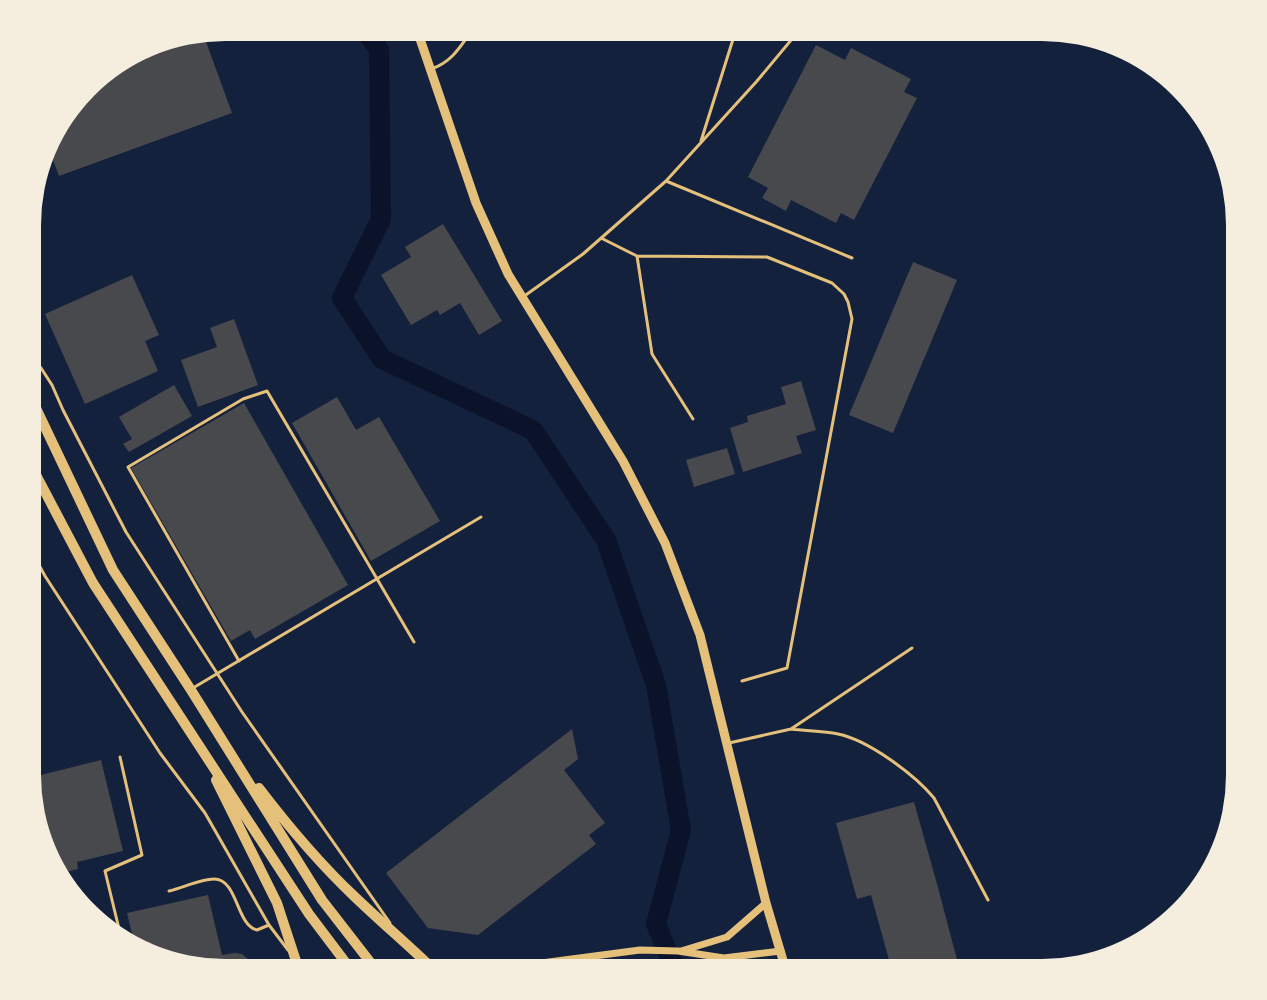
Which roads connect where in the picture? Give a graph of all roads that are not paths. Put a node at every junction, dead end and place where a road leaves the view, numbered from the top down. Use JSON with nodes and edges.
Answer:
{"nodes":[{"id":1,"x":421,"y":41,"type":"edge"},
{"id":2,"x":464,"y":41,"type":"edge"},
{"id":3,"x":732,"y":41,"type":"edge"},
{"id":4,"x":790,"y":41,"type":"edge"},
{"id":5,"x":430,"y":69,"type":"junction"},
{"id":6,"x":700,"y":144,"type":"junction"},
{"id":7,"x":666,"y":181,"type":"junction"},
{"id":8,"x":601,"y":238,"type":"junction"},
{"id":9,"x":637,"y":256,"type":"junction"},
{"id":10,"x":852,"y":258,"type":"dead end"},
{"id":11,"x":523,"y":297,"type":"junction"},
{"id":12,"x":41,"y":368,"type":"edge"},
{"id":13,"x":41,"y":419,"type":"edge"},
{"id":14,"x":693,"y":419,"type":"dead end"},
{"id":15,"x":41,"y":484,"type":"edge"},
{"id":16,"x":481,"y":517,"type":"dead end"},
{"id":17,"x":41,"y":569,"type":"edge"},
{"id":18,"x":377,"y":579,"type":"junction"},
{"id":19,"x":414,"y":642,"type":"dead end"},
{"id":20,"x":912,"y":648,"type":"dead end"},
{"id":21,"x":239,"y":661,"type":"junction"},
{"id":22,"x":218,"y":674,"type":"junction"},
{"id":23,"x":742,"y":682,"type":"dead end"},
{"id":24,"x":191,"y":690,"type":"junction"},
{"id":25,"x":791,"y":729,"type":"junction"},
{"id":26,"x":194,"y":737,"type":"junction"},
{"id":27,"x":726,"y":743,"type":"junction"},
{"id":28,"x":225,"y":745,"type":"junction"},
{"id":29,"x":120,"y":757,"type":"dead end"},
{"id":30,"x":169,"y":891,"type":"dead end"},
{"id":31,"x":988,"y":900,"type":"dead end"},
{"id":32,"x":766,"y":903,"type":"junction"},
{"id":33,"x":118,"y":924,"type":"edge"},
{"id":34,"x":269,"y":925,"type":"junction"},
{"id":35,"x":397,"y":934,"type":"junction"},
{"id":36,"x":780,"y":951,"type":"junction"},
{"id":37,"x":678,"y":952,"type":"junction"},
{"id":38,"x":294,"y":959,"type":"edge"},
{"id":39,"x":296,"y":959,"type":"edge"},
{"id":40,"x":343,"y":959,"type":"edge"},
{"id":41,"x":368,"y":959,"type":"edge"},
{"id":42,"x":423,"y":959,"type":"edge"},
{"id":43,"x":572,"y":959,"type":"edge"},
{"id":44,"x":783,"y":959,"type":"edge"}],
"edges":[{"from":1,"to":5,"type":"main road"},
{"from":2,"to":5,"type":"lane"},
{"from":3,"to":6,"type":"lane"},
{"from":4,"to":6,"type":"lane"},
{"from":5,"to":11,"type":"main road"},
{"from":6,"to":7,"type":"lane"},
{"from":7,"to":8,"type":"lane"},
{"from":7,"to":10,"type":"lane"},
{"from":8,"to":9,"type":"lane"},
{"from":8,"to":11,"type":"lane"},
{"from":9,"to":14,"type":"lane"},
{"from":9,"to":23,"type":"lane"},
{"from":11,"to":27,"type":"main road"},
{"from":12,"to":22,"type":"lane"},
{"from":13,"to":24,"type":"highway"},
{"from":15,"to":26,"type":"highway"},
{"from":16,"to":18,"type":"lane"},
{"from":17,"to":34,"type":"lane"},
{"from":18,"to":19,"type":"lane"},
{"from":18,"to":21,"type":"lane"},
{"from":18,"to":21,"type":"lane"},
{"from":20,"to":25,"type":"lane"},
{"from":21,"to":22,"type":"lane"},
{"from":22,"to":24,"type":"lane"},
{"from":22,"to":35,"type":"lane"},
{"from":24,"to":28,"type":"highway"},
{"from":25,"to":27,"type":"lane"},
{"from":25,"to":31,"type":"lane"},
{"from":26,"to":39,"type":"highway"},
{"from":26,"to":40,"type":"highway"},
{"from":27,"to":32,"type":"main road"},
{"from":28,"to":35,"type":"highway"},
{"from":28,"to":41,"type":"highway"},
{"from":29,"to":33,"type":"lane"},
{"from":30,"to":34,"type":"lane"},
{"from":32,"to":36,"type":"main road"},
{"from":32,"to":37,"type":"street"},
{"from":34,"to":38,"type":"lane"},
{"from":35,"to":42,"type":"highway"},
{"from":36,"to":37,"type":"street"},
{"from":36,"to":44,"type":"main road"},
{"from":37,"to":43,"type":"street"}]}
